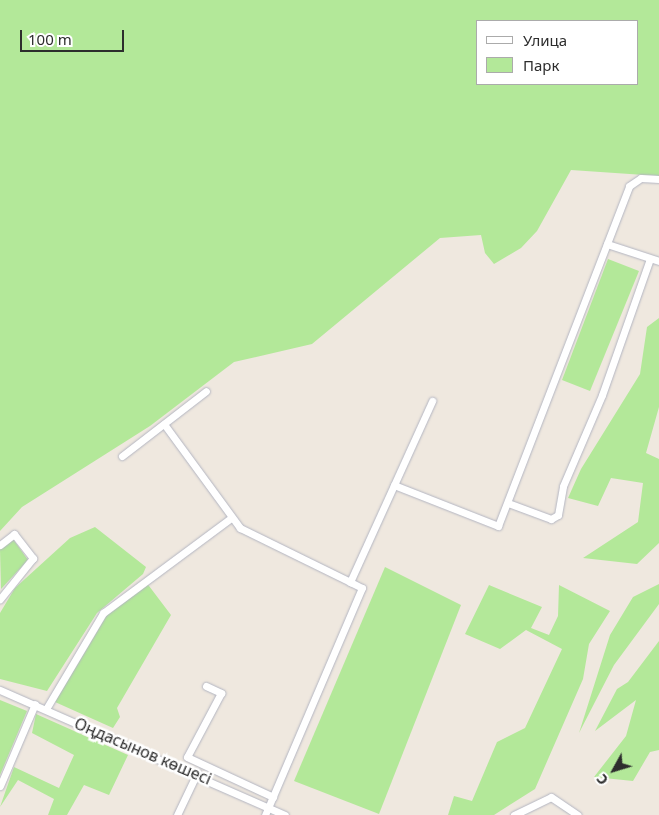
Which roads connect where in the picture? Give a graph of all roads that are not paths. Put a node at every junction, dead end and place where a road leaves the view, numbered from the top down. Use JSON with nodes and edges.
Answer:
{"nodes":[{"id":1,"x":659,"y":180,"type":"edge"},
{"id":2,"x":608,"y":244,"type":"junction"},
{"id":3,"x":650,"y":258,"type":"junction"},
{"id":4,"x":659,"y":261,"type":"edge"},
{"id":5,"x":206,"y":391,"type":"dead end"},
{"id":6,"x":432,"y":401,"type":"dead end"},
{"id":7,"x":164,"y":424,"type":"junction"},
{"id":8,"x":122,"y":456,"type":"dead end"},
{"id":9,"x":394,"y":485,"type":"junction"},
{"id":10,"x":508,"y":503,"type":"junction"},
{"id":11,"x":231,"y":518,"type":"junction"},
{"id":12,"x":0,"y":545,"type":"edge"},
{"id":13,"x":350,"y":582,"type":"junction"},
{"id":14,"x":1,"y":596,"type":"edge"},
{"id":15,"x":206,"y":686,"type":"dead end"},
{"id":16,"x":0,"y":690,"type":"edge"},
{"id":17,"x":35,"y":704,"type":"junction"},
{"id":18,"x":46,"y":709,"type":"junction"},
{"id":19,"x":197,"y":773,"type":"junction"},
{"id":20,"x":0,"y":786,"type":"edge"},
{"id":21,"x":273,"y":797,"type":"junction"},
{"id":22,"x":268,"y":807,"type":"junction"},
{"id":23,"x":177,"y":815,"type":"edge"},
{"id":24,"x":265,"y":815,"type":"edge"},
{"id":25,"x":285,"y":815,"type":"edge"},
{"id":26,"x":514,"y":815,"type":"edge"},
{"id":27,"x":578,"y":815,"type":"edge"}],
"edges":[{"from":1,"to":2,"type":"street"},
{"from":2,"to":3,"type":"street"},
{"from":2,"to":10,"type":"street"},
{"from":3,"to":4,"type":"street"},
{"from":3,"to":10,"type":"street"},
{"from":5,"to":7,"type":"street"},
{"from":6,"to":9,"type":"street"},
{"from":7,"to":8,"type":"street"},
{"from":7,"to":11,"type":"street"},
{"from":9,"to":10,"type":"street"},
{"from":9,"to":13,"type":"street"},
{"from":11,"to":13,"type":"street"},
{"from":11,"to":18,"type":"street"},
{"from":12,"to":14,"type":"street"},
{"from":13,"to":21,"type":"street"},
{"from":15,"to":21,"type":"street"},
{"from":16,"to":17,"type":"street","name":"Оңдасынов көшесі"},
{"from":17,"to":18,"type":"street","name":"Оңдасынов көшесі"},
{"from":17,"to":20,"type":"street"},
{"from":18,"to":19,"type":"street","name":"Оңдасынов көшесі"},
{"from":19,"to":22,"type":"street","name":"Оңдасынов көшесі"},
{"from":19,"to":23,"type":"street"},
{"from":21,"to":22,"type":"street"},
{"from":22,"to":24,"type":"street"},
{"from":22,"to":25,"type":"street","name":"Оңдасынов көшесі"},
{"from":26,"to":27,"type":"street"}]}
